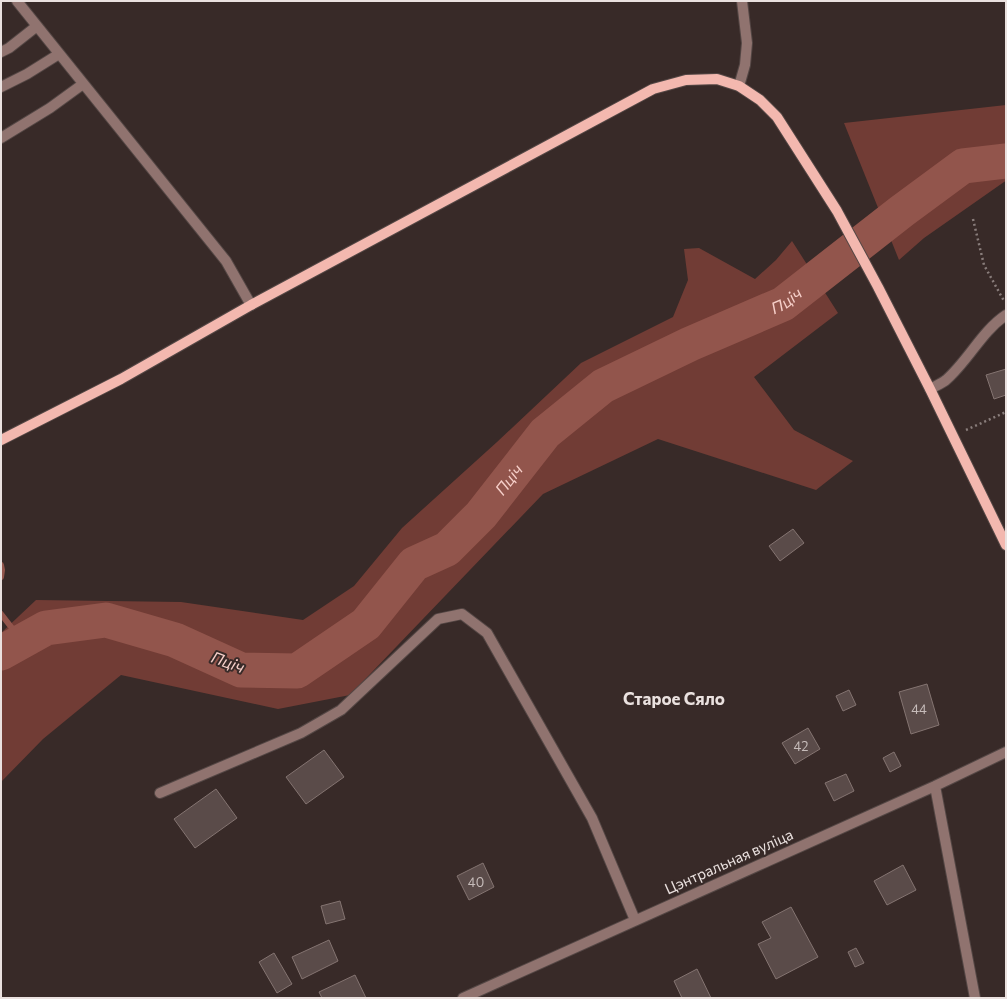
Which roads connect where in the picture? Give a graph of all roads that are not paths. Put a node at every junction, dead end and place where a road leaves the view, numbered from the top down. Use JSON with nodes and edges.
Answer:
{"nodes":[{"id":1,"x":17,"y":1,"type":"edge"},
{"id":2,"x":742,"y":1,"type":"edge"},
{"id":3,"x":37,"y":26,"type":"junction"},
{"id":4,"x":1,"y":52,"type":"edge"},
{"id":5,"x":59,"y":54,"type":"junction"},
{"id":6,"x":84,"y":84,"type":"junction"},
{"id":7,"x":739,"y":86,"type":"junction"},
{"id":8,"x":1,"y":88,"type":"edge"},
{"id":9,"x":1,"y":138,"type":"edge"},
{"id":10,"x":251,"y":305,"type":"junction"},
{"id":11,"x":1006,"y":315,"type":"edge"},
{"id":12,"x":930,"y":389,"type":"junction"},
{"id":13,"x":1,"y":440,"type":"edge"},
{"id":14,"x":1006,"y":544,"type":"edge"},
{"id":15,"x":1006,"y":752,"type":"edge"},
{"id":16,"x":935,"y":786,"type":"junction"},
{"id":17,"x":160,"y":793,"type":"dead end"},
{"id":18,"x":636,"y":920,"type":"junction"},
{"id":19,"x":463,"y":998,"type":"edge"},
{"id":20,"x":975,"y":998,"type":"edge"}],
"edges":[{"from":1,"to":3,"type":"street"},
{"from":2,"to":7,"type":"street"},
{"from":3,"to":4,"type":"street"},
{"from":3,"to":5,"type":"street"},
{"from":5,"to":6,"type":"street"},
{"from":5,"to":8,"type":"street"},
{"from":6,"to":9,"type":"street"},
{"from":6,"to":10,"type":"street"},
{"from":7,"to":10,"type":"main road"},
{"from":7,"to":12,"type":"main road"},
{"from":10,"to":13,"type":"main road"},
{"from":11,"to":12,"type":"street"},
{"from":12,"to":14,"type":"main road"},
{"from":15,"to":16,"type":"street","name":"Цэнтральная вуліца"},
{"from":16,"to":18,"type":"street","name":"Цэнтральная вуліца"},
{"from":16,"to":20,"type":"street"},
{"from":17,"to":18,"type":"street"},
{"from":18,"to":19,"type":"street","name":"Цэнтральная вуліца"}]}
